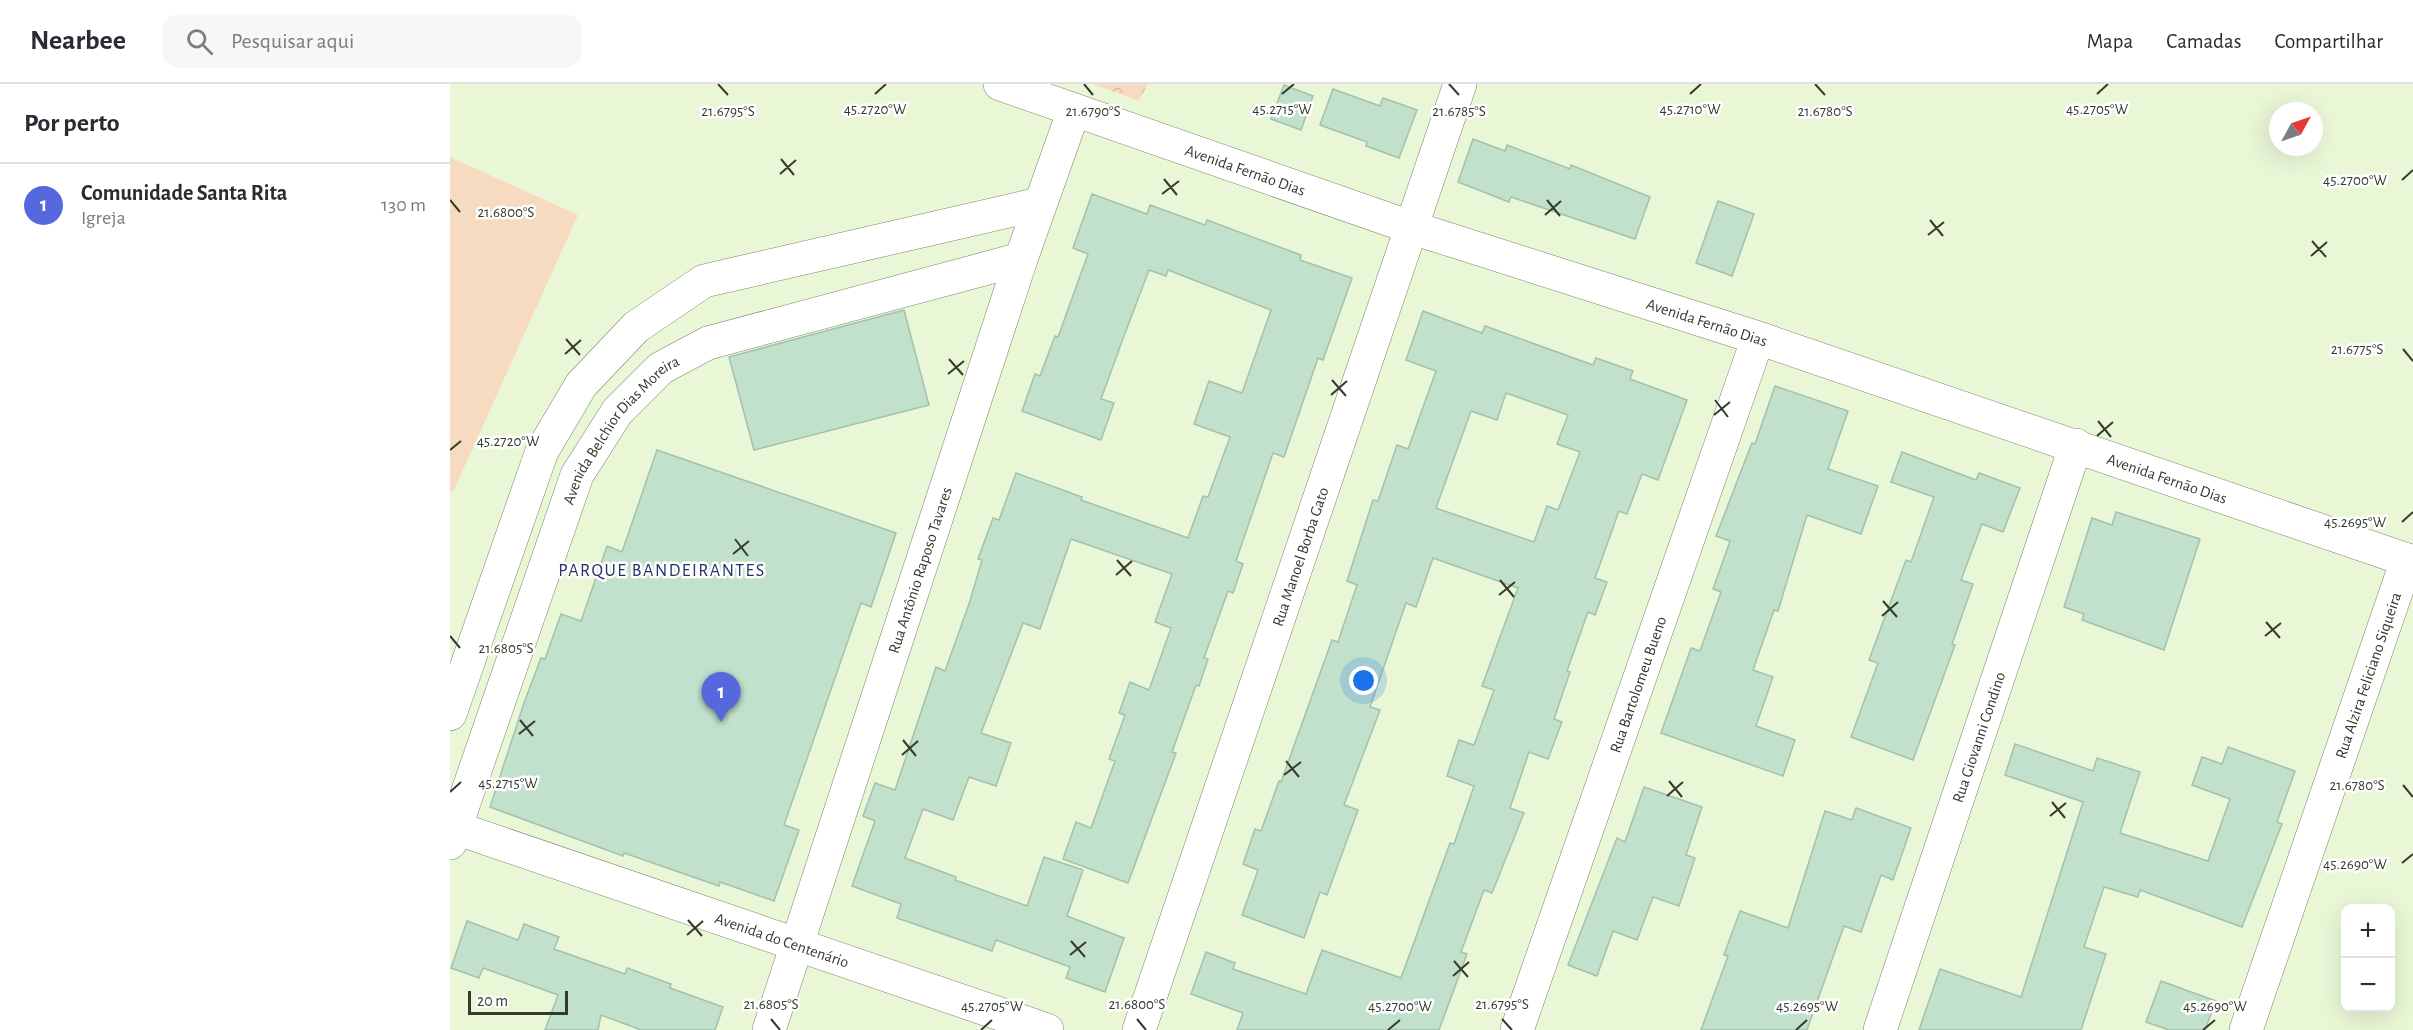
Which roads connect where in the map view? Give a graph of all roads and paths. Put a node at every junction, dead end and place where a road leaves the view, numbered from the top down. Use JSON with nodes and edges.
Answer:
{"nodes":[{"id":1,"x":1000,"y":84,"type":"edge"},
{"id":2,"x":1460,"y":84,"type":"edge"},
{"id":3,"x":1074,"y":110,"type":"junction"},
{"id":4,"x":1039,"y":204,"type":"junction"},
{"id":5,"x":1413,"y":228,"type":"junction"},
{"id":6,"x":1021,"y":259,"type":"junction"},
{"id":7,"x":1758,"y":338,"type":"junction"},
{"id":8,"x":2076,"y":446,"type":"junction"},
{"id":9,"x":2410,"y":561,"type":"edge"},
{"id":10,"x":450,"y":714,"type":"edge"},
{"id":11,"x":452,"y":832,"type":"edge"},
{"id":12,"x":799,"y":944,"type":"junction"},
{"id":13,"x":770,"y":1030,"type":"edge"},
{"id":14,"x":1047,"y":1030,"type":"edge"},
{"id":15,"x":1139,"y":1030,"type":"edge"},
{"id":16,"x":1516,"y":1030,"type":"edge"},
{"id":17,"x":1880,"y":1030,"type":"edge"},
{"id":18,"x":2246,"y":1030,"type":"edge"}],
"edges":[{"from":1,"to":3,"type":"street","name":"Avenida Fernão Dias"},
{"from":2,"to":5,"type":"street","name":"Rua Manoel Borba Gato"},
{"from":3,"to":4,"type":"street","name":"Rua Antônio Raposo Tavares"},
{"from":3,"to":5,"type":"street","name":"Avenida Fernão Dias"},
{"from":4,"to":6,"type":"street","name":"Rua Antônio Raposo Tavares"},
{"from":4,"to":10,"type":"street"},
{"from":5,"to":7,"type":"street","name":"Avenida Fernão Dias"},
{"from":5,"to":15,"type":"street","name":"Rua Manoel Borba Gato"},
{"from":6,"to":11,"type":"street","name":"Avenida Belchior Dias Moreira"},
{"from":6,"to":12,"type":"street","name":"Rua Antônio Raposo Tavares"},
{"from":7,"to":8,"type":"street","name":"Avenida Fernão Dias"},
{"from":7,"to":16,"type":"street","name":"Rua Bartolomeu Bueno"},
{"from":8,"to":9,"type":"street","name":"Avenida Fernão Dias"},
{"from":8,"to":17,"type":"street","name":"Rua Giovanni Condino"},
{"from":9,"to":18,"type":"street","name":"Rua Alzira Feliciano Siqueira"},
{"from":11,"to":12,"type":"street","name":"Avenida do Centenário"},
{"from":12,"to":13,"type":"street","name":"Rua Antônio Raposo Tavares"},
{"from":12,"to":14,"type":"street","name":"Avenida do Centenário"}]}
